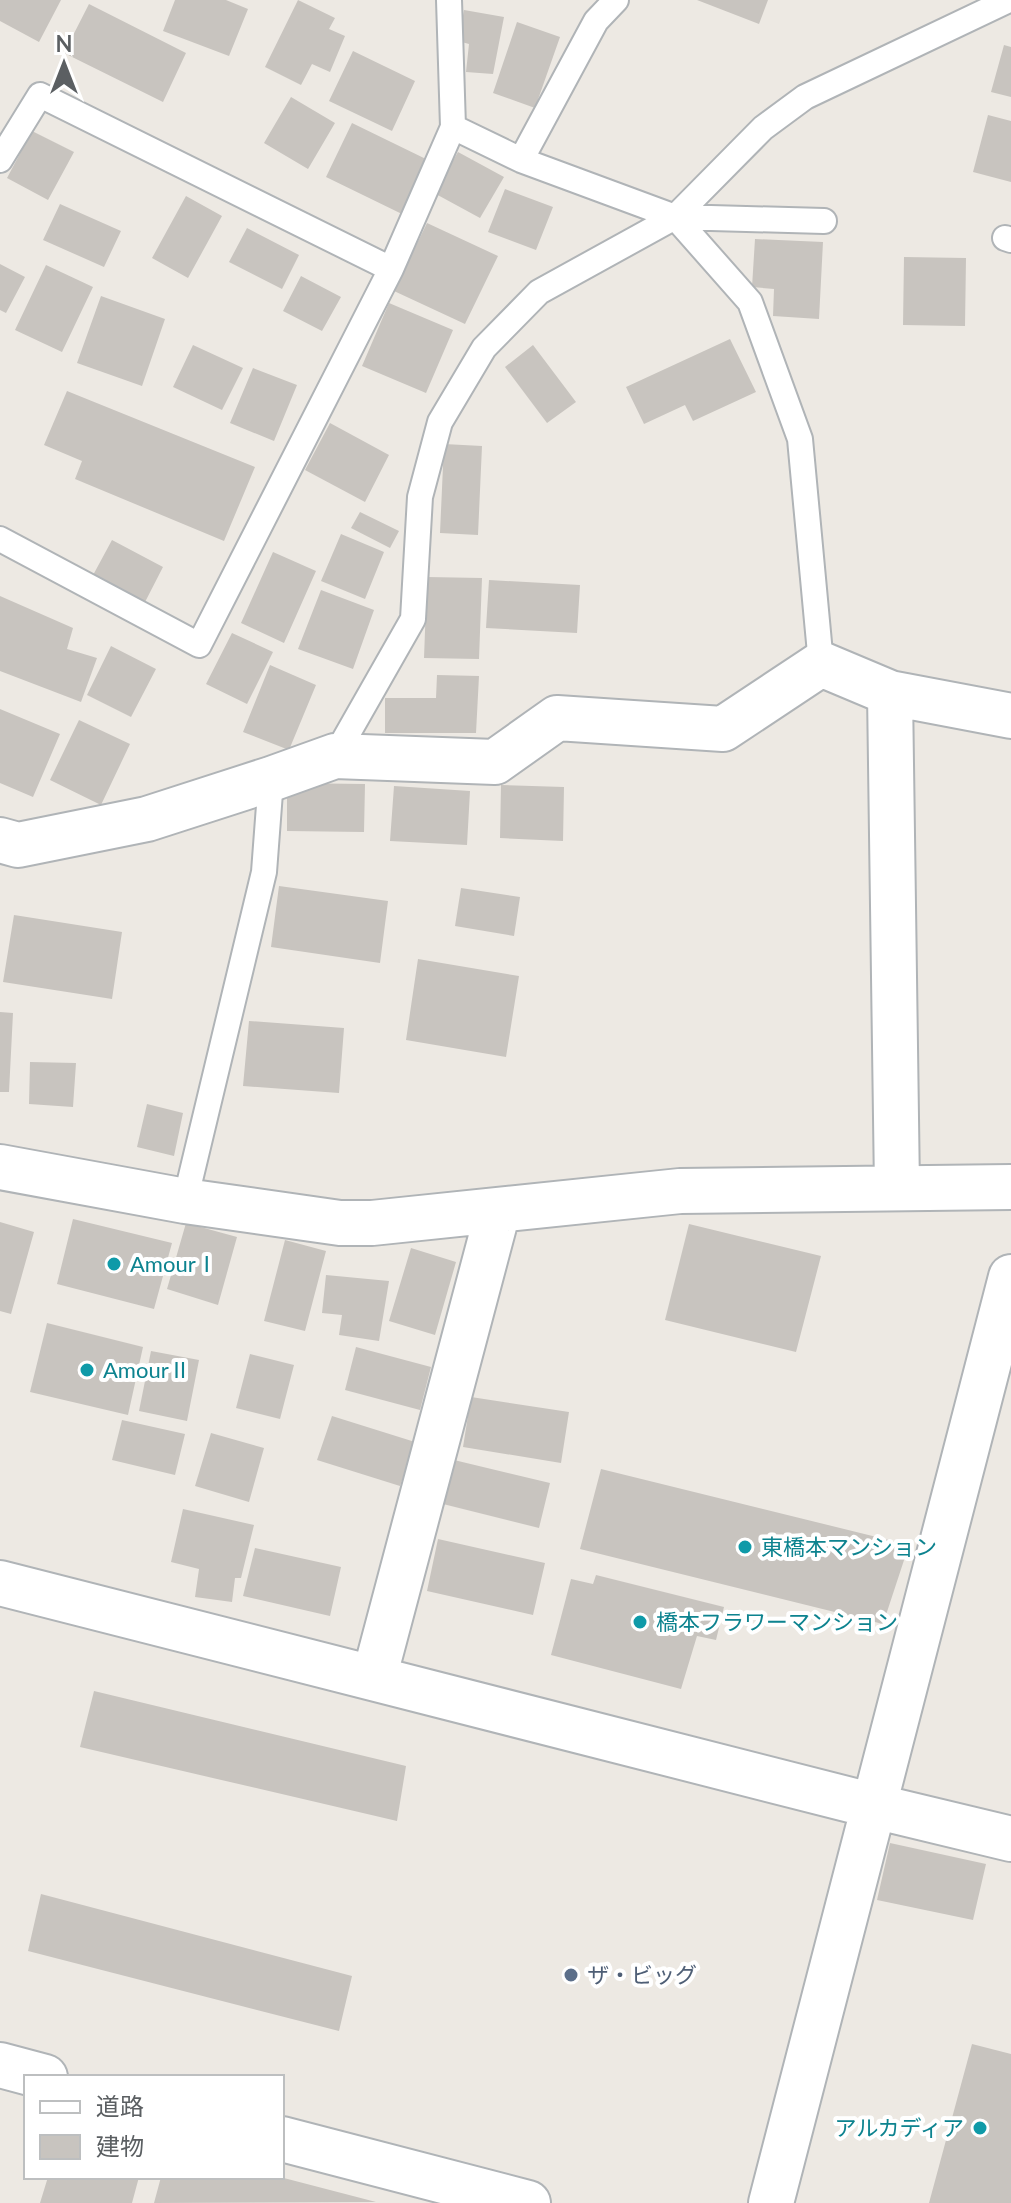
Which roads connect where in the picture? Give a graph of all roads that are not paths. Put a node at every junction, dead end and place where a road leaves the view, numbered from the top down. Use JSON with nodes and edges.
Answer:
{"nodes":[{"id":1,"x":449,"y":0,"type":"edge"},
{"id":2,"x":616,"y":0,"type":"edge"},
{"id":3,"x":1009,"y":0,"type":"edge"},
{"id":4,"x":453,"y":127,"type":"junction"},
{"id":5,"x":0,"y":160,"type":"edge"},
{"id":6,"x":521,"y":160,"type":"junction"},
{"id":7,"x":675,"y":217,"type":"junction"},
{"id":8,"x":824,"y":221,"type":"dead end"},
{"id":9,"x":391,"y":269,"type":"junction"},
{"id":10,"x":0,"y":539,"type":"edge"},
{"id":11,"x":821,"y":664,"type":"junction"},
{"id":12,"x":890,"y":693,"type":"junction"},
{"id":13,"x":1011,"y":716,"type":"edge"},
{"id":14,"x":335,"y":756,"type":"junction"},
{"id":15,"x":271,"y":779,"type":"junction"},
{"id":16,"x":0,"y":840,"type":"edge"},
{"id":17,"x":0,"y":1167,"type":"edge"},
{"id":18,"x":1011,"y":1187,"type":"edge"},
{"id":19,"x":897,"y":1188,"type":"junction"},
{"id":20,"x":185,"y":1201,"type":"junction"},
{"id":21,"x":498,"y":1211,"type":"junction"},
{"id":22,"x":1011,"y":1277,"type":"edge"},
{"id":23,"x":0,"y":1583,"type":"edge"},
{"id":24,"x":374,"y":1678,"type":"junction"},
{"id":25,"x":874,"y":1806,"type":"junction"},
{"id":26,"x":1011,"y":1839,"type":"edge"},
{"id":27,"x":0,"y":2065,"type":"edge"},
{"id":28,"x":38,"y":2075,"type":"edge"},
{"id":29,"x":284,"y":2140,"type":"edge"},
{"id":30,"x":528,"y":2203,"type":"edge"},
{"id":31,"x":771,"y":2203,"type":"edge"}],
"edges":[{"from":1,"to":4,"type":"lane"},
{"from":2,"to":6,"type":"lane"},
{"from":3,"to":7,"type":"lane"},
{"from":4,"to":6,"type":"lane"},
{"from":4,"to":9,"type":"lane"},
{"from":5,"to":9,"type":"lane"},
{"from":6,"to":7,"type":"lane"},
{"from":7,"to":8,"type":"lane"},
{"from":7,"to":11,"type":"lane"},
{"from":7,"to":14,"type":"lane"},
{"from":9,"to":10,"type":"lane"},
{"from":11,"to":12,"type":"street"},
{"from":11,"to":14,"type":"street"},
{"from":12,"to":13,"type":"street"},
{"from":12,"to":19,"type":"street"},
{"from":14,"to":15,"type":"street"},
{"from":15,"to":16,"type":"street"},
{"from":15,"to":20,"type":"lane"},
{"from":17,"to":20,"type":"street"},
{"from":18,"to":19,"type":"street"},
{"from":19,"to":21,"type":"street"},
{"from":20,"to":21,"type":"street"},
{"from":21,"to":24,"type":"street"},
{"from":22,"to":25,"type":"street"},
{"from":23,"to":24,"type":"street"},
{"from":24,"to":25,"type":"street"},
{"from":25,"to":26,"type":"street"},
{"from":25,"to":31,"type":"street"},
{"from":27,"to":28,"type":"street"},
{"from":29,"to":30,"type":"street"}]}
